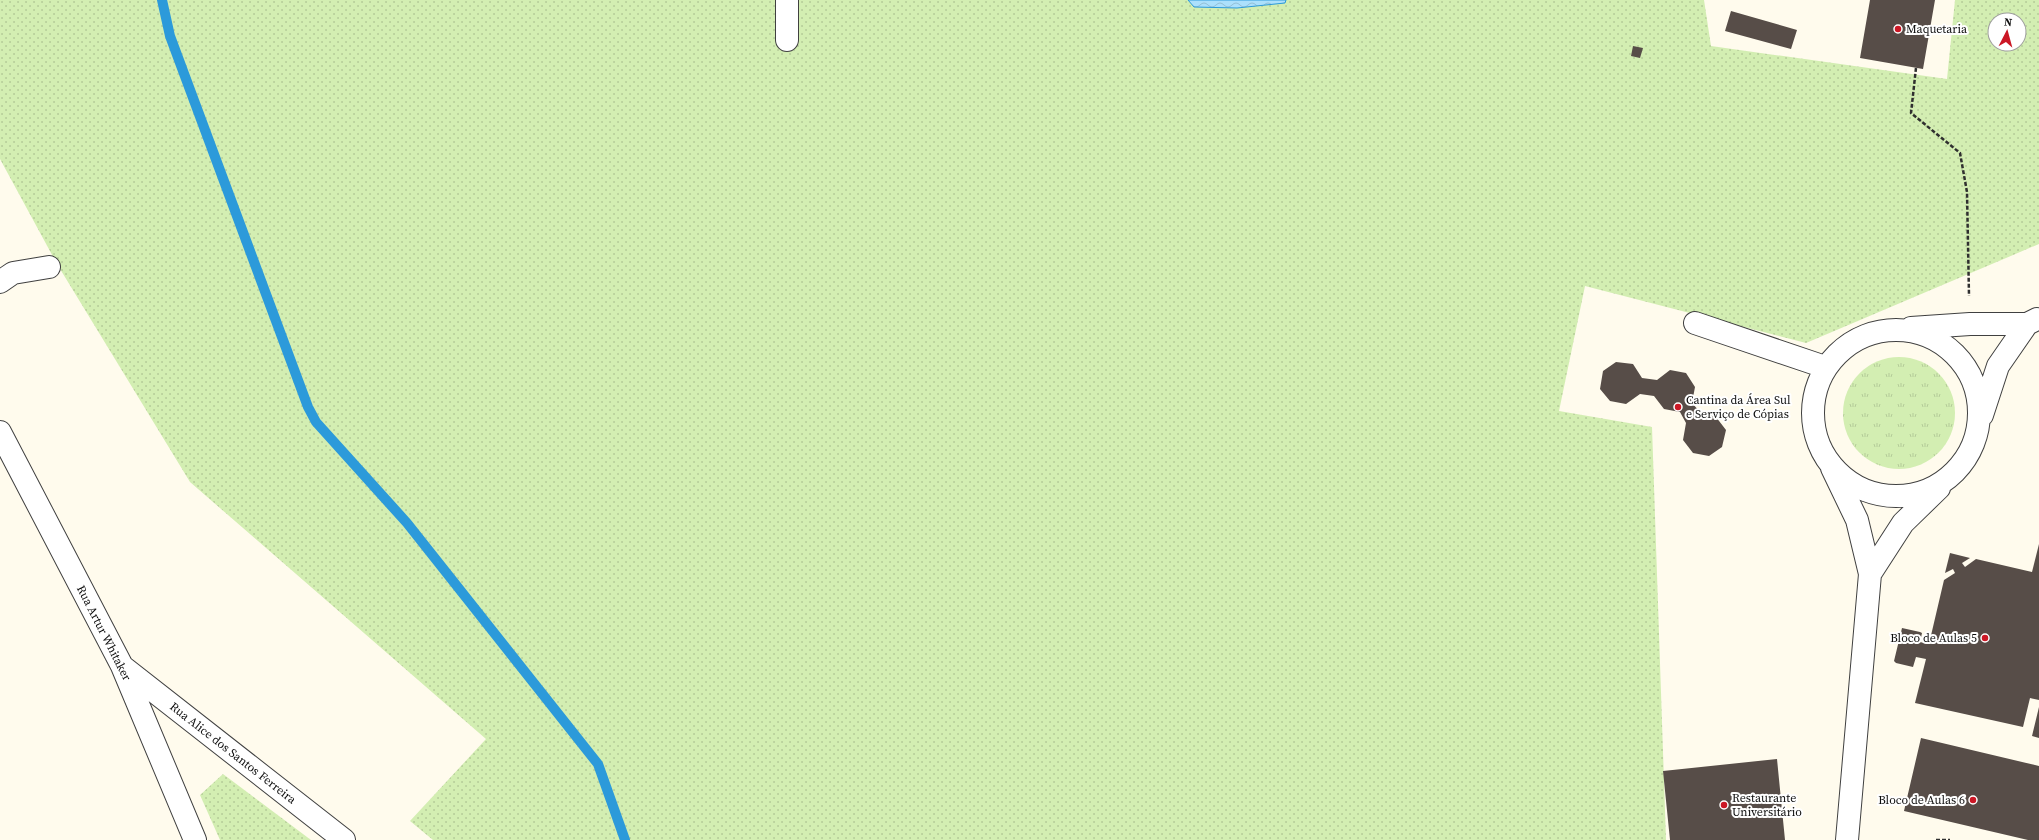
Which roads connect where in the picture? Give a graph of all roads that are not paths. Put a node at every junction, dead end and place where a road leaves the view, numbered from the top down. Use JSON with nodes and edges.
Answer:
{"nodes":[{"id":1,"x":787,"y":0,"type":"edge"},
{"id":2,"x":787,"y":40,"type":"dead end"},
{"id":3,"x":49,"y":266,"type":"dead end"},
{"id":4,"x":0,"y":282,"type":"edge"},
{"id":5,"x":2033,"y":321,"type":"edge"},
{"id":6,"x":1695,"y":323,"type":"dead end"},
{"id":7,"x":1903,"y":328,"type":"junction"},
{"id":8,"x":1825,"y":367,"type":"junction"},
{"id":9,"x":1981,"y":420,"type":"junction"},
{"id":10,"x":0,"y":432,"type":"edge"},
{"id":11,"x":1832,"y":468,"type":"junction"},
{"id":12,"x":1950,"y":478,"type":"junction"},
{"id":13,"x":1870,"y":574,"type":"junction"},
{"id":14,"x":122,"y":666,"type":"junction"},
{"id":15,"x":195,"y":840,"type":"edge"},
{"id":16,"x":344,"y":840,"type":"edge"},
{"id":17,"x":1847,"y":840,"type":"edge"}],
"edges":[{"from":1,"to":2,"type":"street"},
{"from":3,"to":4,"type":"street"},
{"from":5,"to":7,"type":"street"},
{"from":5,"to":9,"type":"street"},
{"from":6,"to":8,"type":"street"},
{"from":7,"to":8,"type":"street"},
{"from":7,"to":9,"type":"street"},
{"from":8,"to":11,"type":"street"},
{"from":9,"to":12,"type":"street"},
{"from":10,"to":14,"type":"street","name":"Rua Artur Whitaker"},
{"from":11,"to":12,"type":"street"},
{"from":11,"to":13,"type":"street"},
{"from":12,"to":13,"type":"street"},
{"from":13,"to":17,"type":"street"},
{"from":14,"to":15,"type":"street","name":"Rua Artur Whitaker"},
{"from":14,"to":16,"type":"street","name":"Rua Alice dos Santos Ferreira"}]}
